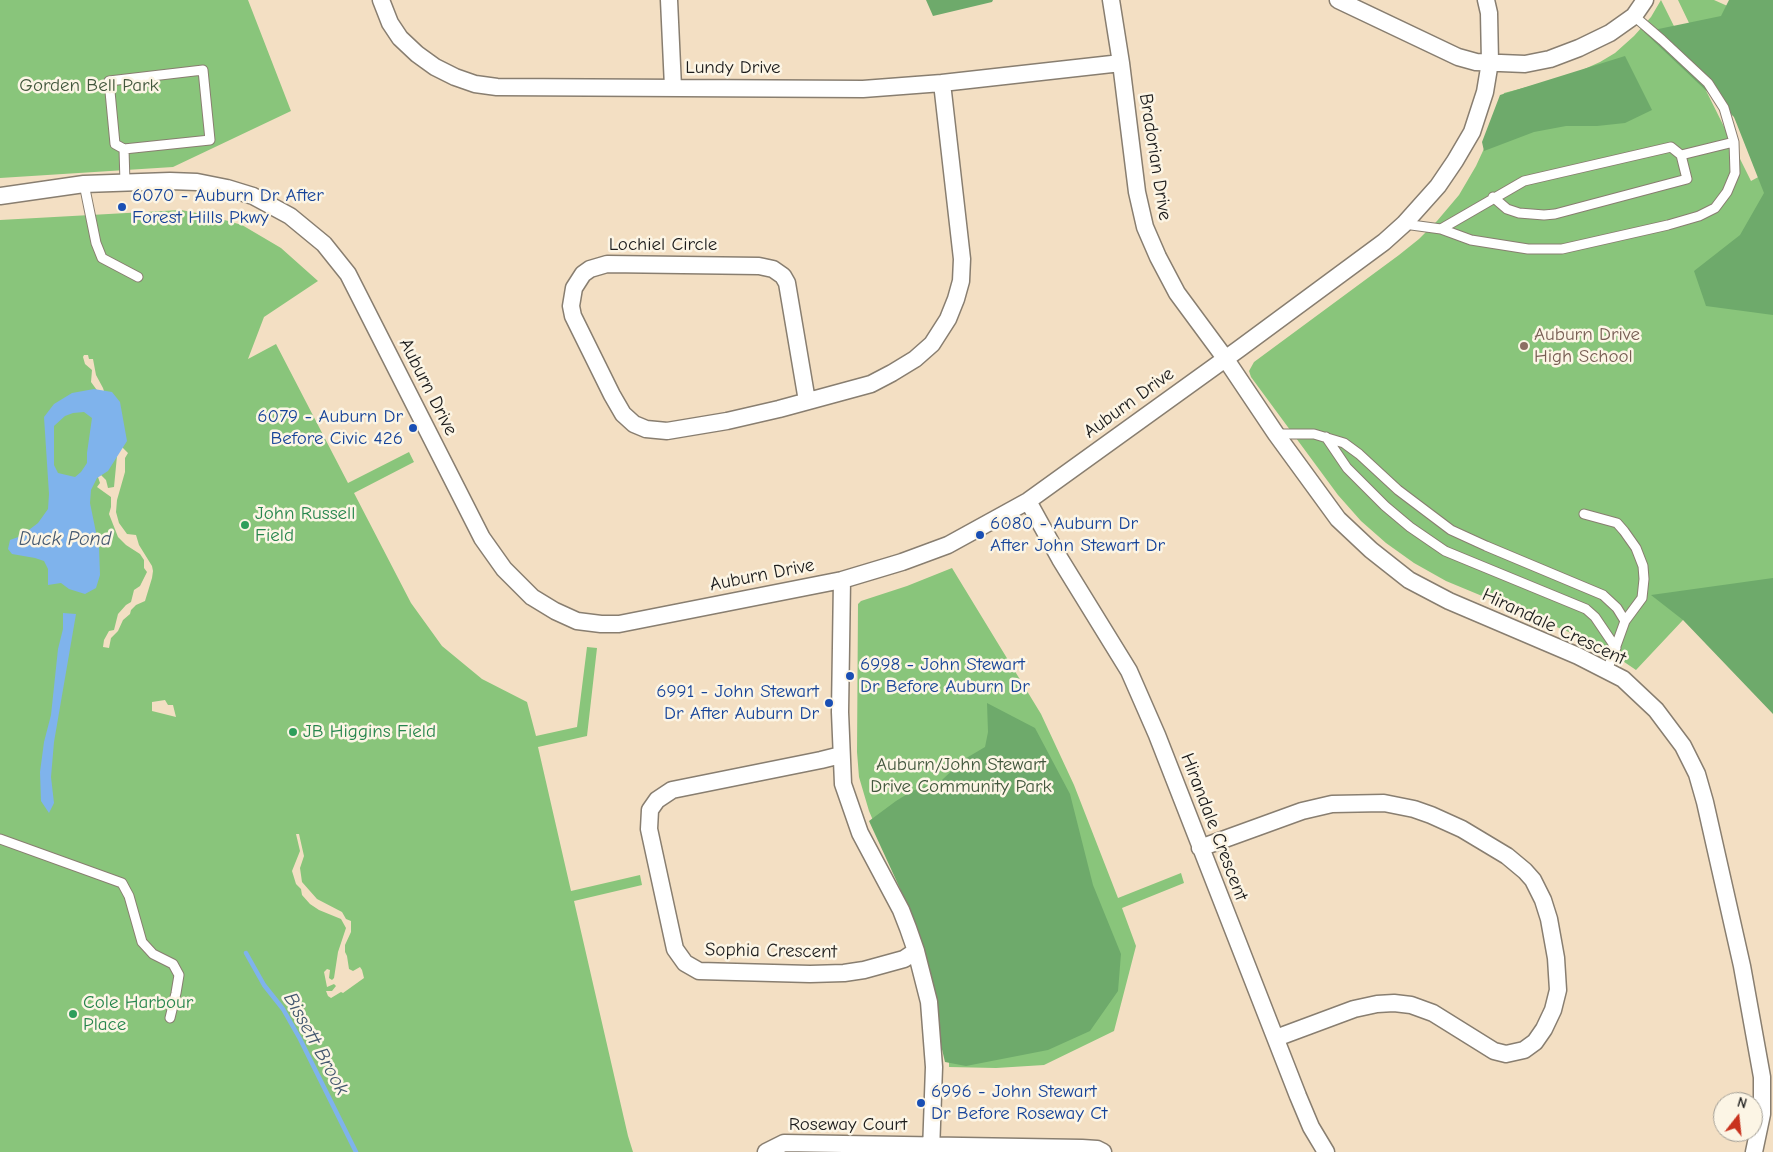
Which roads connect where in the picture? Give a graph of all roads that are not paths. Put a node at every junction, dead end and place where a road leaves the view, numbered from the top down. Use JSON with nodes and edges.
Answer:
{"nodes":[{"id":1,"x":381,"y":0,"type":"edge"},
{"id":2,"x":669,"y":0,"type":"edge"},
{"id":3,"x":1111,"y":0,"type":"edge"},
{"id":4,"x":1338,"y":0,"type":"edge"},
{"id":5,"x":1486,"y":0,"type":"edge"},
{"id":6,"x":1645,"y":0,"type":"edge"},
{"id":7,"x":1634,"y":16,"type":"junction"},
{"id":8,"x":1490,"y":62,"type":"junction"},
{"id":9,"x":1121,"y":63,"type":"junction"},
{"id":10,"x":942,"y":83,"type":"junction"},
{"id":11,"x":673,"y":88,"type":"junction"},
{"id":12,"x":1734,"y":142,"type":"junction"},
{"id":13,"x":124,"y":149,"type":"junction"},
{"id":14,"x":1681,"y":155,"type":"junction"},
{"id":15,"x":125,"y":183,"type":"junction"},
{"id":16,"x":84,"y":184,"type":"junction"},
{"id":17,"x":0,"y":196,"type":"edge"},
{"id":18,"x":1493,"y":197,"type":"junction"},
{"id":19,"x":1404,"y":224,"type":"junction"},
{"id":20,"x":1441,"y":229,"type":"junction"},
{"id":21,"x":138,"y":276,"type":"dead end"},
{"id":22,"x":1225,"y":358,"type":"junction"},
{"id":23,"x":807,"y":401,"type":"junction"},
{"id":24,"x":1276,"y":434,"type":"junction"},
{"id":25,"x":1326,"y":436,"type":"junction"},
{"id":26,"x":1028,"y":501,"type":"junction"},
{"id":27,"x":1584,"y":514,"type":"dead end"},
{"id":28,"x":842,"y":580,"type":"junction"},
{"id":29,"x":1625,"y":621,"type":"junction"},
{"id":30,"x":1616,"y":648,"type":"junction"},
{"id":31,"x":1606,"y":671,"type":"junction"},
{"id":32,"x":841,"y":755,"type":"junction"},
{"id":33,"x":0,"y":839,"type":"edge"},
{"id":34,"x":1200,"y":848,"type":"junction"},
{"id":35,"x":916,"y":951,"type":"junction"},
{"id":36,"x":170,"y":1018,"type":"dead end"},
{"id":37,"x":1276,"y":1038,"type":"junction"},
{"id":38,"x":931,"y":1148,"type":"edge"},
{"id":39,"x":766,"y":1152,"type":"edge"},
{"id":40,"x":1103,"y":1152,"type":"edge"},
{"id":41,"x":1326,"y":1152,"type":"edge"},
{"id":42,"x":1754,"y":1152,"type":"edge"}],
"edges":[{"from":1,"to":11,"type":"street","name":"Lundy Drive"},
{"from":2,"to":11,"type":"street"},
{"from":3,"to":9,"type":"street","name":"Bradorian Drive"},
{"from":4,"to":8,"type":"street"},
{"from":5,"to":8,"type":"street","name":"Auburn Drive"},
{"from":6,"to":7,"type":"street"},
{"from":7,"to":8,"type":"street"},
{"from":7,"to":12,"type":"lane"},
{"from":8,"to":19,"type":"street","name":"Auburn Drive"},
{"from":9,"to":10,"type":"street","name":"Lundy Drive"},
{"from":9,"to":22,"type":"street","name":"Bradorian Drive"},
{"from":10,"to":11,"type":"street","name":"Lundy Drive"},
{"from":10,"to":23,"type":"street","name":"Lochiel Circle"},
{"from":12,"to":14,"type":"lane"},
{"from":12,"to":20,"type":"lane"},
{"from":13,"to":13,"type":"lane"},
{"from":13,"to":15,"type":"lane"},
{"from":14,"to":18,"type":"lane"},
{"from":14,"to":18,"type":"lane"},
{"from":15,"to":16,"type":"street","name":"Auburn Drive"},
{"from":15,"to":28,"type":"street","name":"Auburn Drive"},
{"from":16,"to":17,"type":"street","name":"Auburn Drive"},
{"from":16,"to":21,"type":"lane"},
{"from":18,"to":20,"type":"lane"},
{"from":19,"to":20,"type":"lane"},
{"from":19,"to":22,"type":"street","name":"Auburn Drive"},
{"from":22,"to":24,"type":"street","name":"Hirandale Crescent"},
{"from":22,"to":26,"type":"street","name":"Auburn Drive"},
{"from":23,"to":23,"type":"street","name":"Lochiel Circle"},
{"from":24,"to":25,"type":"lane"},
{"from":24,"to":31,"type":"street","name":"Hirandale Crescent"},
{"from":25,"to":29,"type":"lane"},
{"from":25,"to":30,"type":"lane"},
{"from":26,"to":28,"type":"street","name":"Auburn Drive"},
{"from":26,"to":34,"type":"street","name":"Hirandale Crescent"},
{"from":27,"to":29,"type":"lane"},
{"from":28,"to":32,"type":"street"},
{"from":29,"to":30,"type":"lane"},
{"from":30,"to":31,"type":"lane"},
{"from":31,"to":42,"type":"street","name":"Hirandale Crescent"},
{"from":32,"to":35,"type":"street"},
{"from":32,"to":35,"type":"street","name":"Sophia Crescent"},
{"from":33,"to":36,"type":"lane"},
{"from":34,"to":37,"type":"street","name":"Hirandale Crescent"},
{"from":34,"to":37,"type":"street"},
{"from":35,"to":38,"type":"street"},
{"from":37,"to":41,"type":"street","name":"Hirandale Crescent"},
{"from":38,"to":39,"type":"street","name":"Roseway Court"},
{"from":38,"to":40,"type":"street","name":"Roseway Court"}]}
